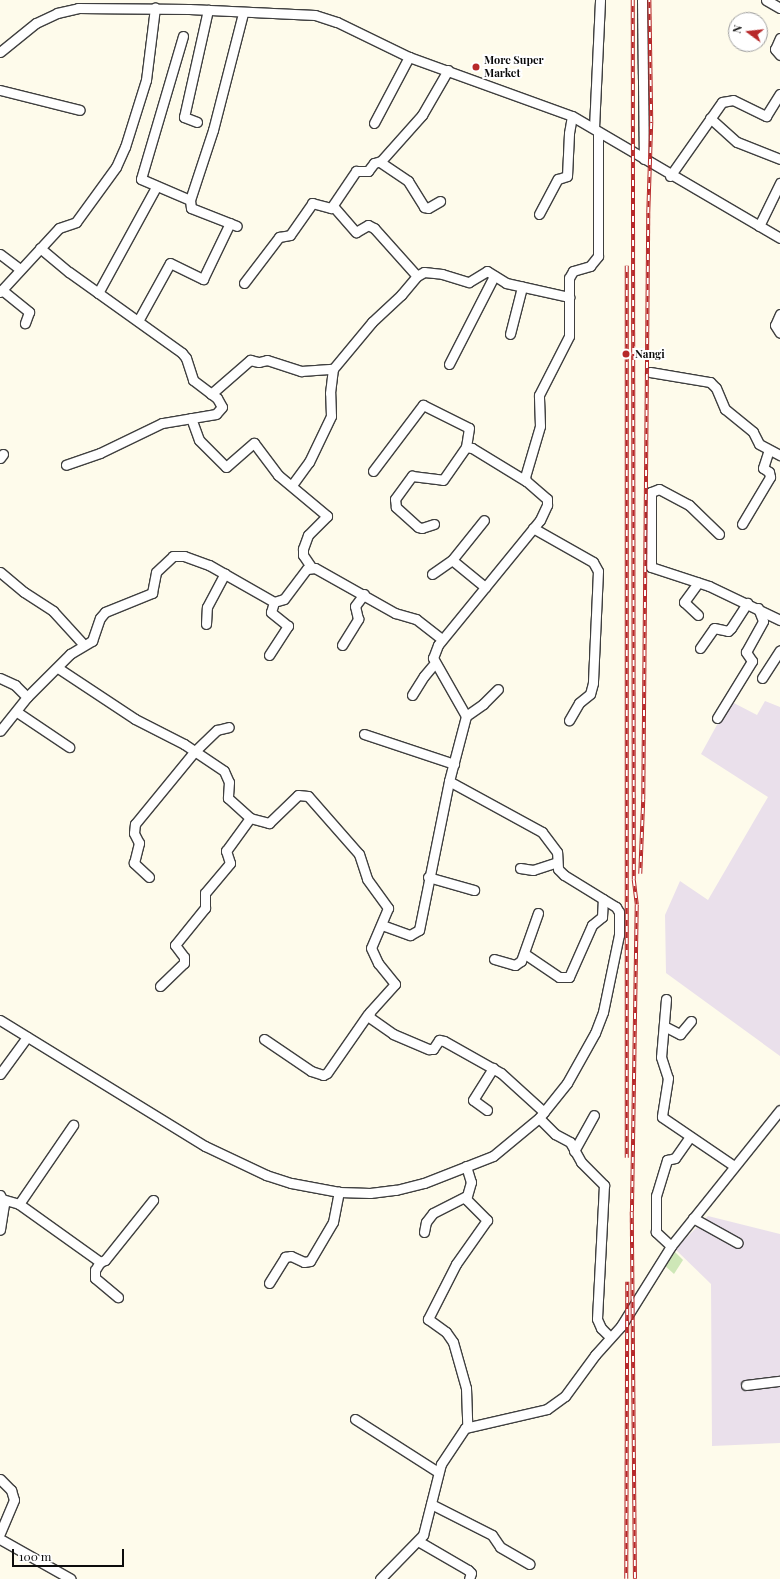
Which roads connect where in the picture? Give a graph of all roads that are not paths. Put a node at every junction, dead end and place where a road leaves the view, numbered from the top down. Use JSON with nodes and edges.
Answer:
{"nodes":[{"id":1,"x":600,"y":0,"type":"edge"},
{"id":2,"x":642,"y":0,"type":"edge"},
{"id":3,"x":766,"y":0,"type":"edge"},
{"id":4,"x":155,"y":8,"type":"junction"},
{"id":5,"x":780,"y":8,"type":"edge"},
{"id":6,"x":208,"y":10,"type":"junction"},
{"id":7,"x":243,"y":13,"type":"junction"},
{"id":8,"x":183,"y":36,"type":"dead end"},
{"id":9,"x":780,"y":38,"type":"edge"},
{"id":10,"x":0,"y":52,"type":"edge"},
{"id":11,"x":780,"y":55,"type":"edge"},
{"id":12,"x":409,"y":56,"type":"junction"},
{"id":13,"x":448,"y":70,"type":"junction"},
{"id":14,"x":0,"y":90,"type":"edge"},
{"id":15,"x":780,"y":94,"type":"edge"},
{"id":16,"x":80,"y":110,"type":"dead end"},
{"id":17,"x":572,"y":116,"type":"junction"},
{"id":18,"x":710,"y":118,"type":"junction"},
{"id":19,"x":196,"y":122,"type":"dead end"},
{"id":20,"x":374,"y":123,"type":"dead end"},
{"id":21,"x":596,"y":130,"type":"junction"},
{"id":22,"x":644,"y":159,"type":"junction"},
{"id":23,"x":780,"y":160,"type":"edge"},
{"id":24,"x":380,"y":162,"type":"junction"},
{"id":25,"x":670,"y":176,"type":"junction"},
{"id":26,"x":780,"y":183,"type":"edge"},
{"id":27,"x":156,"y":187,"type":"junction"},
{"id":28,"x":190,"y":200,"type":"junction"},
{"id":29,"x":440,"y":201,"type":"dead end"},
{"id":30,"x":333,"y":206,"type":"junction"},
{"id":31,"x":539,"y":214,"type":"dead end"},
{"id":32,"x":759,"y":226,"type":"junction"},
{"id":33,"x":780,"y":238,"type":"edge"},
{"id":34,"x":40,"y":248,"type":"junction"},
{"id":35,"x":0,"y":254,"type":"edge"},
{"id":36,"x":20,"y":269,"type":"junction"},
{"id":37,"x":417,"y":276,"type":"junction"},
{"id":38,"x":494,"y":276,"type":"junction"},
{"id":39,"x":244,"y":283,"type":"dead end"},
{"id":40,"x":522,"y":287,"type":"junction"},
{"id":41,"x":1,"y":291,"type":"edge"},
{"id":42,"x":98,"y":293,"type":"junction"},
{"id":43,"x":569,"y":297,"type":"junction"},
{"id":44,"x":780,"y":314,"type":"edge"},
{"id":45,"x":138,"y":321,"type":"junction"},
{"id":46,"x":25,"y":323,"type":"dead end"},
{"id":47,"x":780,"y":333,"type":"edge"},
{"id":48,"x":510,"y":334,"type":"dead end"},
{"id":49,"x":449,"y":364,"type":"dead end"},
{"id":50,"x":333,"y":369,"type":"junction"},
{"id":51,"x":650,"y":372,"type":"dead end"},
{"id":52,"x":211,"y":394,"type":"junction"},
{"id":53,"x":191,"y":418,"type":"junction"},
{"id":54,"x":466,"y":447,"type":"junction"},
{"id":55,"x":770,"y":450,"type":"junction"},
{"id":56,"x":780,"y":455,"type":"edge"},
{"id":57,"x":66,"y":465,"type":"dead end"},
{"id":58,"x":373,"y":471,"type":"dead end"},
{"id":59,"x":526,"y":481,"type":"junction"},
{"id":60,"x":292,"y":485,"type":"junction"},
{"id":61,"x":484,"y":520,"type":"dead end"},
{"id":62,"x":434,"y":524,"type":"dead end"},
{"id":63,"x":742,"y":524,"type":"dead end"},
{"id":64,"x":533,"y":528,"type":"junction"},
{"id":65,"x":719,"y":534,"type":"dead end"},
{"id":66,"x":452,"y":560,"type":"junction"},
{"id":67,"x":311,"y":567,"type":"junction"},
{"id":68,"x":0,"y":572,"type":"edge"},
{"id":69,"x":225,"y":573,"type":"junction"},
{"id":70,"x":432,"y":574,"type":"dead end"},
{"id":71,"x":698,"y":583,"type":"junction"},
{"id":72,"x":485,"y":587,"type":"junction"},
{"id":73,"x":364,"y":594,"type":"junction"},
{"id":74,"x":274,"y":602,"type":"junction"},
{"id":75,"x":747,"y":603,"type":"junction"},
{"id":76,"x":758,"y":608,"type":"junction"},
{"id":77,"x":698,"y":615,"type":"dead end"},
{"id":78,"x":780,"y":620,"type":"edge"},
{"id":79,"x":206,"y":624,"type":"dead end"},
{"id":80,"x":442,"y":639,"type":"junction"},
{"id":81,"x":84,"y":645,"type":"junction"},
{"id":82,"x":342,"y":645,"type":"dead end"},
{"id":83,"x":700,"y":648,"type":"dead end"},
{"id":84,"x":780,"y":650,"type":"edge"},
{"id":85,"x":269,"y":655,"type":"dead end"},
{"id":86,"x":435,"y":663,"type":"junction"},
{"id":87,"x":58,"y":668,"type":"junction"},
{"id":88,"x":0,"y":678,"type":"edge"},
{"id":89,"x":762,"y":678,"type":"dead end"},
{"id":90,"x":498,"y":689,"type":"dead end"},
{"id":91,"x":412,"y":695,"type":"dead end"},
{"id":92,"x":27,"y":697,"type":"junction"},
{"id":93,"x":17,"y":712,"type":"junction"},
{"id":94,"x":466,"y":716,"type":"junction"},
{"id":95,"x":717,"y":718,"type":"dead end"},
{"id":96,"x":569,"y":720,"type":"dead end"},
{"id":97,"x":229,"y":727,"type":"dead end"},
{"id":98,"x":0,"y":731,"type":"edge"},
{"id":99,"x":364,"y":734,"type":"dead end"},
{"id":100,"x":69,"y":747,"type":"dead end"},
{"id":101,"x":194,"y":752,"type":"junction"},
{"id":102,"x":454,"y":764,"type":"junction"},
{"id":103,"x":449,"y":781,"type":"junction"},
{"id":104,"x":250,"y":818,"type":"junction"},
{"id":105,"x":557,"y":862,"type":"junction"},
{"id":106,"x":520,"y":868,"type":"dead end"},
{"id":107,"x":149,"y":877,"type":"dead end"},
{"id":108,"x":428,"y":877,"type":"junction"},
{"id":109,"x":474,"y":890,"type":"dead end"},
{"id":110,"x":603,"y":899,"type":"junction"},
{"id":111,"x":538,"y":913,"type":"dead end"},
{"id":112,"x":382,"y":925,"type":"junction"},
{"id":113,"x":525,"y":954,"type":"junction"},
{"id":114,"x":494,"y":959,"type":"dead end"},
{"id":115,"x":160,"y":986,"type":"dead end"},
{"id":116,"x":666,"y":999,"type":"dead end"},
{"id":117,"x":368,"y":1014,"type":"junction"},
{"id":118,"x":0,"y":1020,"type":"edge"},
{"id":119,"x":691,"y":1021,"type":"dead end"},
{"id":120,"x":664,"y":1026,"type":"junction"},
{"id":121,"x":27,"y":1037,"type":"junction"},
{"id":122,"x":264,"y":1039,"type":"dead end"},
{"id":123,"x":494,"y":1068,"type":"junction"},
{"id":124,"x":0,"y":1074,"type":"edge"},
{"id":125,"x":487,"y":1110,"type":"dead end"},
{"id":126,"x":780,"y":1110,"type":"edge"},
{"id":127,"x":541,"y":1115,"type":"junction"},
{"id":128,"x":594,"y":1115,"type":"dead end"},
{"id":129,"x":73,"y":1125,"type":"dead end"},
{"id":130,"x":690,"y":1138,"type":"junction"},
{"id":131,"x":574,"y":1151,"type":"junction"},
{"id":132,"x":466,"y":1166,"type":"junction"},
{"id":133,"x":734,"y":1166,"type":"junction"},
{"id":134,"x":339,"y":1192,"type":"junction"},
{"id":135,"x":466,"y":1196,"type":"junction"},
{"id":136,"x":1,"y":1197,"type":"edge"},
{"id":137,"x":153,"y":1200,"type":"dead end"},
{"id":138,"x":19,"y":1204,"type":"junction"},
{"id":139,"x":693,"y":1218,"type":"junction"},
{"id":140,"x":0,"y":1230,"type":"edge"},
{"id":141,"x":424,"y":1232,"type":"dead end"},
{"id":142,"x":738,"y":1242,"type":"dead end"},
{"id":143,"x":671,"y":1246,"type":"junction"},
{"id":144,"x":100,"y":1262,"type":"junction"},
{"id":145,"x":269,"y":1283,"type":"dead end"},
{"id":146,"x":118,"y":1296,"type":"dead end"},
{"id":147,"x":610,"y":1337,"type":"junction"},
{"id":148,"x":780,"y":1381,"type":"edge"},
{"id":149,"x":746,"y":1385,"type":"dead end"},
{"id":150,"x":355,"y":1419,"type":"dead end"},
{"id":151,"x":467,"y":1425,"type":"junction"},
{"id":152,"x":438,"y":1472,"type":"junction"},
{"id":153,"x":0,"y":1479,"type":"edge"},
{"id":154,"x":431,"y":1504,"type":"junction"},
{"id":155,"x":0,"y":1532,"type":"edge"},
{"id":156,"x":0,"y":1539,"type":"edge"},
{"id":157,"x":418,"y":1541,"type":"junction"},
{"id":158,"x":529,"y":1564,"type":"dead end"},
{"id":159,"x":71,"y":1579,"type":"edge"},
{"id":160,"x":380,"y":1579,"type":"edge"},
{"id":161,"x":469,"y":1579,"type":"edge"}],
"edges":[{"from":1,"to":21,"type":"street"},
{"from":2,"to":22,"type":"street"},
{"from":3,"to":5,"type":"street"},
{"from":4,"to":6,"type":"street"},
{"from":4,"to":10,"type":"street"},
{"from":4,"to":34,"type":"street"},
{"from":6,"to":7,"type":"street"},
{"from":6,"to":19,"type":"street"},
{"from":7,"to":12,"type":"street"},
{"from":7,"to":28,"type":"street"},
{"from":8,"to":27,"type":"street"},
{"from":9,"to":11,"type":"street"},
{"from":12,"to":13,"type":"street"},
{"from":12,"to":20,"type":"street"},
{"from":13,"to":17,"type":"street"},
{"from":13,"to":24,"type":"street"},
{"from":14,"to":16,"type":"street"},
{"from":15,"to":18,"type":"street"},
{"from":17,"to":21,"type":"street"},
{"from":17,"to":31,"type":"street"},
{"from":18,"to":23,"type":"street"},
{"from":18,"to":25,"type":"street"},
{"from":21,"to":22,"type":"street"},
{"from":21,"to":43,"type":"street"},
{"from":22,"to":25,"type":"street"},
{"from":24,"to":29,"type":"street"},
{"from":24,"to":30,"type":"street"},
{"from":25,"to":32,"type":"street"},
{"from":26,"to":32,"type":"street"},
{"from":27,"to":28,"type":"street"},
{"from":27,"to":42,"type":"street"},
{"from":28,"to":45,"type":"street"},
{"from":30,"to":37,"type":"street"},
{"from":30,"to":39,"type":"street"},
{"from":32,"to":33,"type":"street"},
{"from":34,"to":36,"type":"street"},
{"from":34,"to":42,"type":"street"},
{"from":35,"to":36,"type":"street"},
{"from":36,"to":41,"type":"street"},
{"from":37,"to":38,"type":"street"},
{"from":37,"to":50,"type":"street"},
{"from":38,"to":40,"type":"street"},
{"from":38,"to":49,"type":"street"},
{"from":40,"to":43,"type":"street"},
{"from":40,"to":48,"type":"street"},
{"from":41,"to":46,"type":"street"},
{"from":42,"to":45,"type":"street"},
{"from":43,"to":59,"type":"street"},
{"from":44,"to":47,"type":"street"},
{"from":45,"to":52,"type":"street"},
{"from":50,"to":52,"type":"street"},
{"from":50,"to":60,"type":"street"},
{"from":51,"to":55,"type":"street"},
{"from":52,"to":53,"type":"street"},
{"from":53,"to":57,"type":"street"},
{"from":53,"to":60,"type":"street"},
{"from":54,"to":58,"type":"street"},
{"from":54,"to":59,"type":"street"},
{"from":54,"to":62,"type":"street"},
{"from":55,"to":56,"type":"street"},
{"from":55,"to":63,"type":"street"},
{"from":59,"to":64,"type":"street"},
{"from":60,"to":67,"type":"street"},
{"from":61,"to":66,"type":"street"},
{"from":64,"to":72,"type":"street"},
{"from":64,"to":96,"type":"street"},
{"from":65,"to":71,"type":"street"},
{"from":66,"to":70,"type":"street"},
{"from":66,"to":72,"type":"street"},
{"from":67,"to":73,"type":"street"},
{"from":67,"to":74,"type":"street"},
{"from":68,"to":81,"type":"street"},
{"from":69,"to":74,"type":"street"},
{"from":69,"to":79,"type":"street"},
{"from":69,"to":81,"type":"street"},
{"from":71,"to":75,"type":"street"},
{"from":71,"to":77,"type":"street"},
{"from":72,"to":80,"type":"street"},
{"from":73,"to":80,"type":"street"},
{"from":73,"to":82,"type":"street"},
{"from":74,"to":85,"type":"street"},
{"from":75,"to":76,"type":"street"},
{"from":75,"to":83,"type":"street"},
{"from":76,"to":78,"type":"street"},
{"from":76,"to":95,"type":"street"},
{"from":80,"to":86,"type":"street"},
{"from":81,"to":87,"type":"street"},
{"from":84,"to":89,"type":"street"},
{"from":86,"to":91,"type":"street"},
{"from":86,"to":94,"type":"street"},
{"from":87,"to":92,"type":"street"},
{"from":87,"to":101,"type":"street"},
{"from":88,"to":92,"type":"street"},
{"from":90,"to":94,"type":"street"},
{"from":92,"to":93,"type":"street"},
{"from":93,"to":98,"type":"street"},
{"from":93,"to":100,"type":"street"},
{"from":94,"to":102,"type":"street"},
{"from":97,"to":101,"type":"street"},
{"from":99,"to":102,"type":"street"},
{"from":101,"to":104,"type":"street"},
{"from":101,"to":107,"type":"street"},
{"from":102,"to":103,"type":"street"},
{"from":103,"to":105,"type":"street"},
{"from":103,"to":108,"type":"street"},
{"from":104,"to":112,"type":"street"},
{"from":104,"to":115,"type":"street"},
{"from":105,"to":106,"type":"street"},
{"from":105,"to":110,"type":"street"},
{"from":108,"to":109,"type":"street"},
{"from":108,"to":112,"type":"street"},
{"from":110,"to":113,"type":"street"},
{"from":110,"to":127,"type":"street"},
{"from":111,"to":113,"type":"street"},
{"from":112,"to":117,"type":"street"},
{"from":113,"to":114,"type":"street"},
{"from":116,"to":120,"type":"street"},
{"from":117,"to":122,"type":"street"},
{"from":117,"to":123,"type":"street"},
{"from":118,"to":121,"type":"street"},
{"from":119,"to":120,"type":"street"},
{"from":120,"to":130,"type":"street"},
{"from":121,"to":124,"type":"street"},
{"from":121,"to":134,"type":"street"},
{"from":123,"to":125,"type":"street"},
{"from":123,"to":127,"type":"street"},
{"from":126,"to":133,"type":"street"},
{"from":127,"to":131,"type":"street"},
{"from":127,"to":132,"type":"street"},
{"from":128,"to":131,"type":"street"},
{"from":129,"to":138,"type":"street"},
{"from":130,"to":133,"type":"street"},
{"from":130,"to":143,"type":"street"},
{"from":131,"to":147,"type":"street"},
{"from":132,"to":134,"type":"street"},
{"from":132,"to":135,"type":"street"},
{"from":133,"to":139,"type":"street"},
{"from":134,"to":145,"type":"street"},
{"from":135,"to":141,"type":"street"},
{"from":135,"to":151,"type":"street"},
{"from":136,"to":138,"type":"street"},
{"from":136,"to":140,"type":"street"},
{"from":137,"to":144,"type":"street"},
{"from":138,"to":144,"type":"street"},
{"from":139,"to":142,"type":"street"},
{"from":139,"to":143,"type":"street"},
{"from":143,"to":147,"type":"street"},
{"from":144,"to":146,"type":"street"},
{"from":147,"to":151,"type":"street"},
{"from":148,"to":149,"type":"street"},
{"from":150,"to":152,"type":"street"},
{"from":151,"to":152,"type":"street"},
{"from":152,"to":154,"type":"street"},
{"from":153,"to":155,"type":"street"},
{"from":154,"to":157,"type":"street"},
{"from":154,"to":158,"type":"street"},
{"from":156,"to":159,"type":"street"},
{"from":157,"to":160,"type":"street"},
{"from":157,"to":161,"type":"street"}]}
